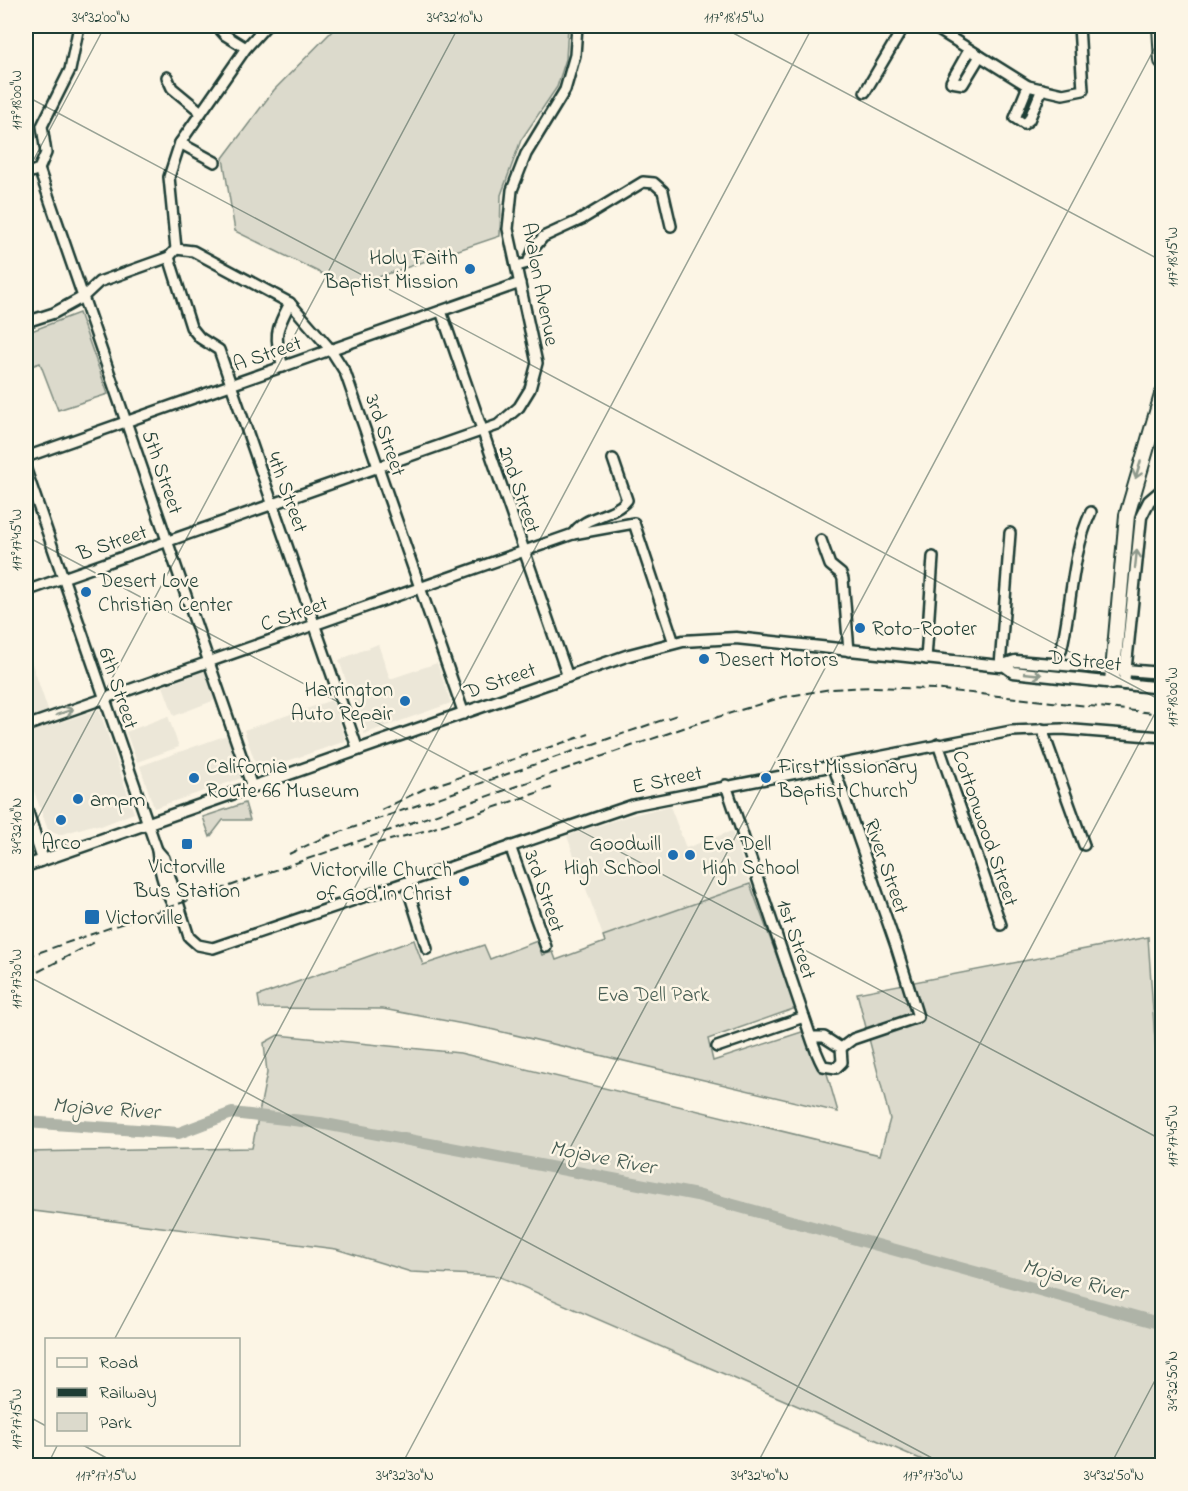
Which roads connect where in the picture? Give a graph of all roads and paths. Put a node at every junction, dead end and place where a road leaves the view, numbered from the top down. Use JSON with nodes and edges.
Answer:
{"nodes":[{"id":1,"x":79,"y":26,"type":"edge"},
{"id":2,"x":217,"y":26,"type":"edge"},
{"id":3,"x":266,"y":26,"type":"edge"},
{"id":4,"x":577,"y":26,"type":"edge"},
{"id":5,"x":904,"y":26,"type":"edge"},
{"id":6,"x":932,"y":26,"type":"edge"},
{"id":7,"x":1079,"y":26,"type":"edge"},
{"id":8,"x":1160,"y":26,"type":"edge"},
{"id":9,"x":246,"y":48,"type":"junction"},
{"id":10,"x":969,"y":50,"type":"junction"},
{"id":11,"x":980,"y":56,"type":"junction"},
{"id":12,"x":1162,"y":61,"type":"edge"},
{"id":13,"x":167,"y":77,"type":"dead end"},
{"id":14,"x":1028,"y":86,"type":"junction"},
{"id":15,"x":1042,"y":89,"type":"junction"},
{"id":16,"x":866,"y":92,"type":"dead end"},
{"id":17,"x":201,"y":112,"type":"junction"},
{"id":18,"x":180,"y":143,"type":"junction"},
{"id":19,"x":214,"y":162,"type":"dead end"},
{"id":20,"x":39,"y":169,"type":"junction"},
{"id":21,"x":26,"y":174,"type":"edge"},
{"id":22,"x":670,"y":226,"type":"dead end"},
{"id":23,"x":176,"y":249,"type":"junction"},
{"id":24,"x":169,"y":256,"type":"junction"},
{"id":25,"x":517,"y":266,"type":"junction"},
{"id":26,"x":520,"y":283,"type":"junction"},
{"id":27,"x":83,"y":297,"type":"junction"},
{"id":28,"x":290,"y":303,"type":"junction"},
{"id":29,"x":441,"y":311,"type":"junction"},
{"id":30,"x":26,"y":321,"type":"edge"},
{"id":31,"x":331,"y":350,"type":"junction"},
{"id":32,"x":283,"y":367,"type":"junction"},
{"id":33,"x":231,"y":385,"type":"junction"},
{"id":34,"x":1162,"y":394,"type":"edge"},
{"id":35,"x":126,"y":422,"type":"junction"},
{"id":36,"x":482,"y":431,"type":"junction"},
{"id":37,"x":26,"y":457,"type":"edge"},
{"id":38,"x":614,"y":459,"type":"dead end"},
{"id":39,"x":378,"y":467,"type":"junction"},
{"id":40,"x":26,"y":470,"type":"edge"},
{"id":41,"x":1162,"y":490,"type":"edge"},
{"id":42,"x":273,"y":504,"type":"junction"},
{"id":43,"x":1090,"y":512,"type":"dead end"},
{"id":44,"x":1010,"y":533,"type":"dead end"},
{"id":45,"x":573,"y":534,"type":"junction"},
{"id":46,"x":821,"y":540,"type":"dead end"},
{"id":47,"x":167,"y":541,"type":"junction"},
{"id":48,"x":523,"y":551,"type":"junction"},
{"id":49,"x":933,"y":557,"type":"dead end"},
{"id":50,"x":62,"y":578,"type":"junction"},
{"id":51,"x":420,"y":588,"type":"junction"},
{"id":52,"x":26,"y":591,"type":"edge"},
{"id":53,"x":315,"y":624,"type":"junction"},
{"id":54,"x":674,"y":643,"type":"junction"},
{"id":55,"x":849,"y":651,"type":"junction"},
{"id":56,"x":1061,"y":651,"type":"dead end"},
{"id":57,"x":926,"y":659,"type":"junction"},
{"id":58,"x":209,"y":662,"type":"junction"},
{"id":59,"x":1002,"y":666,"type":"junction"},
{"id":60,"x":1162,"y":673,"type":"edge"},
{"id":61,"x":1119,"y":676,"type":"junction"},
{"id":62,"x":568,"y":677,"type":"junction"},
{"id":63,"x":1162,"y":688,"type":"edge"},
{"id":64,"x":104,"y":698,"type":"junction"},
{"id":65,"x":464,"y":714,"type":"junction"},
{"id":66,"x":26,"y":726,"type":"edge"},
{"id":67,"x":1042,"y":729,"type":"junction"},
{"id":68,"x":1162,"y":737,"type":"edge"},
{"id":69,"x":938,"y":744,"type":"junction"},
{"id":70,"x":358,"y":750,"type":"junction"},
{"id":71,"x":833,"y":765,"type":"junction"},
{"id":72,"x":726,"y":785,"type":"junction"},
{"id":73,"x":252,"y":787,"type":"junction"},
{"id":74,"x":26,"y":808,"type":"edge"},
{"id":75,"x":147,"y":823,"type":"junction"},
{"id":76,"x":1084,"y":845,"type":"dead end"},
{"id":77,"x":510,"y":846,"type":"junction"},
{"id":78,"x":43,"y":860,"type":"junction"},
{"id":79,"x":26,"y":866,"type":"edge"},
{"id":80,"x":406,"y":883,"type":"junction"},
{"id":81,"x":1000,"y":925,"type":"dead end"},
{"id":82,"x":198,"y":945,"type":"joint"},
{"id":83,"x":546,"y":947,"type":"dead end"},
{"id":84,"x":427,"y":949,"type":"dead end"},
{"id":85,"x":804,"y":1017,"type":"junction"},
{"id":86,"x":811,"y":1037,"type":"junction"},
{"id":87,"x":717,"y":1047,"type":"dead end"},
{"id":88,"x":841,"y":1048,"type":"junction"}],
"edges":[{"from":1,"to":20,"type":"street"},
{"from":2,"to":9,"type":"street"},
{"from":3,"to":9,"type":"street"},
{"from":4,"to":25,"type":"street","name":"Avalon Avenue"},
{"from":5,"to":16,"type":"street"},
{"from":6,"to":10,"type":"street"},
{"from":7,"to":15,"type":"street"},
{"from":8,"to":12,"type":"highway"},
{"from":9,"to":17,"type":"street"},
{"from":10,"to":11,"type":"street"},
{"from":10,"to":11,"type":"street"},
{"from":11,"to":14,"type":"street"},
{"from":13,"to":17,"type":"street"},
{"from":14,"to":15,"type":"street"},
{"from":14,"to":15,"type":"street"},
{"from":17,"to":18,"type":"street"},
{"from":18,"to":19,"type":"street"},
{"from":18,"to":23,"type":"street"},
{"from":20,"to":21,"type":"street"},
{"from":20,"to":27,"type":"street","name":"5th Street"},
{"from":22,"to":25,"type":"street"},
{"from":23,"to":24,"type":"street"},
{"from":23,"to":28,"type":"street","name":"3rd Street"},
{"from":24,"to":27,"type":"street"},
{"from":24,"to":33,"type":"street","name":"4th Street"},
{"from":25,"to":26,"type":"street","name":"Avalon Avenue"},
{"from":26,"to":29,"type":"street","name":"A Street"},
{"from":26,"to":36,"type":"street","name":"Avalon Avenue"},
{"from":27,"to":30,"type":"street"},
{"from":27,"to":35,"type":"street","name":"5th Street"},
{"from":28,"to":31,"type":"street","name":"3rd Street"},
{"from":28,"to":32,"type":"street"},
{"from":29,"to":31,"type":"street","name":"A Street"},
{"from":29,"to":36,"type":"street","name":"2nd Street"},
{"from":31,"to":32,"type":"street","name":"A Street"},
{"from":31,"to":39,"type":"street","name":"3rd Street"},
{"from":32,"to":33,"type":"street","name":"A Street"},
{"from":33,"to":35,"type":"street","name":"A Street"},
{"from":33,"to":42,"type":"street","name":"4th Street"},
{"from":34,"to":61,"type":"highway","one_way":true},
{"from":35,"to":37,"type":"street","name":"A Street"},
{"from":35,"to":47,"type":"street","name":"5th Street"},
{"from":36,"to":39,"type":"street","name":"B Street"},
{"from":36,"to":48,"type":"street","name":"2nd Street"},
{"from":38,"to":45,"type":"street"},
{"from":39,"to":42,"type":"street","name":"B Street"},
{"from":39,"to":51,"type":"street","name":"3rd Street"},
{"from":40,"to":50,"type":"street","name":"6th Street"},
{"from":61,"to":41,"type":"main road","one_way":true},
{"from":42,"to":47,"type":"street","name":"B Street"},
{"from":42,"to":53,"type":"street","name":"4th Street"},
{"from":43,"to":56,"type":"street"},
{"from":44,"to":59,"type":"street"},
{"from":45,"to":48,"type":"street","name":"C Street"},
{"from":45,"to":54,"type":"street"},
{"from":46,"to":55,"type":"street"},
{"from":47,"to":50,"type":"street","name":"B Street"},
{"from":47,"to":58,"type":"street","name":"5th Street"},
{"from":48,"to":51,"type":"street","name":"C Street"},
{"from":48,"to":62,"type":"street","name":"2nd Street"},
{"from":49,"to":57,"type":"street"},
{"from":50,"to":52,"type":"street","name":"B Street"},
{"from":50,"to":64,"type":"street","name":"6th Street"},
{"from":51,"to":53,"type":"street","name":"C Street"},
{"from":51,"to":65,"type":"street","name":"3rd Street"},
{"from":53,"to":58,"type":"street","name":"C Street"},
{"from":53,"to":70,"type":"street","name":"4th Street"},
{"from":54,"to":55,"type":"main road","name":"D Street"},
{"from":54,"to":62,"type":"main road","name":"D Street"},
{"from":55,"to":57,"type":"main road","name":"D Street"},
{"from":57,"to":59,"type":"main road","name":"D Street"},
{"from":58,"to":64,"type":"street","name":"C Street"},
{"from":58,"to":73,"type":"street","name":"5th Street"},
{"from":59,"to":61,"type":"main road","name":"D Street"},
{"from":60,"to":61,"type":"main road","name":"D Street"},
{"from":61,"to":63,"type":"main road","name":"D Street"},
{"from":62,"to":65,"type":"main road","name":"D Street"},
{"from":66,"to":64,"type":"street","name":"C Street","one_way":true},
{"from":64,"to":75,"type":"street","name":"6th Street"},
{"from":65,"to":70,"type":"main road","name":"D Street"},
{"from":67,"to":68,"type":"street","name":"E Street"},
{"from":67,"to":69,"type":"street","name":"E Street"},
{"from":67,"to":76,"type":"street"},
{"from":69,"to":71,"type":"street","name":"E Street"},
{"from":69,"to":81,"type":"street","name":"Cottonwood Street"},
{"from":70,"to":73,"type":"main road","name":"D Street"},
{"from":71,"to":72,"type":"street","name":"E Street"},
{"from":71,"to":88,"type":"street","name":"River Street"},
{"from":72,"to":77,"type":"street","name":"E Street"},
{"from":72,"to":85,"type":"street","name":"1st Street"},
{"from":73,"to":75,"type":"main road","name":"D Street"},
{"from":74,"to":78,"type":"main road"},
{"from":75,"to":78,"type":"main road","name":"D Street"},
{"from":75,"to":82,"type":"street","name":"6th Street"},
{"from":77,"to":80,"type":"street","name":"E Street"},
{"from":77,"to":83,"type":"street","name":"3rd Street"},
{"from":78,"to":79,"type":"main road","name":"D Street"},
{"from":80,"to":82,"type":"street","name":"E Street"},
{"from":80,"to":84,"type":"street"},
{"from":85,"to":86,"type":"street","name":"1st Street"},
{"from":85,"to":87,"type":"street"},
{"from":86,"to":88,"type":"street"},
{"from":86,"to":88,"type":"street","name":"1st Street"}]}
